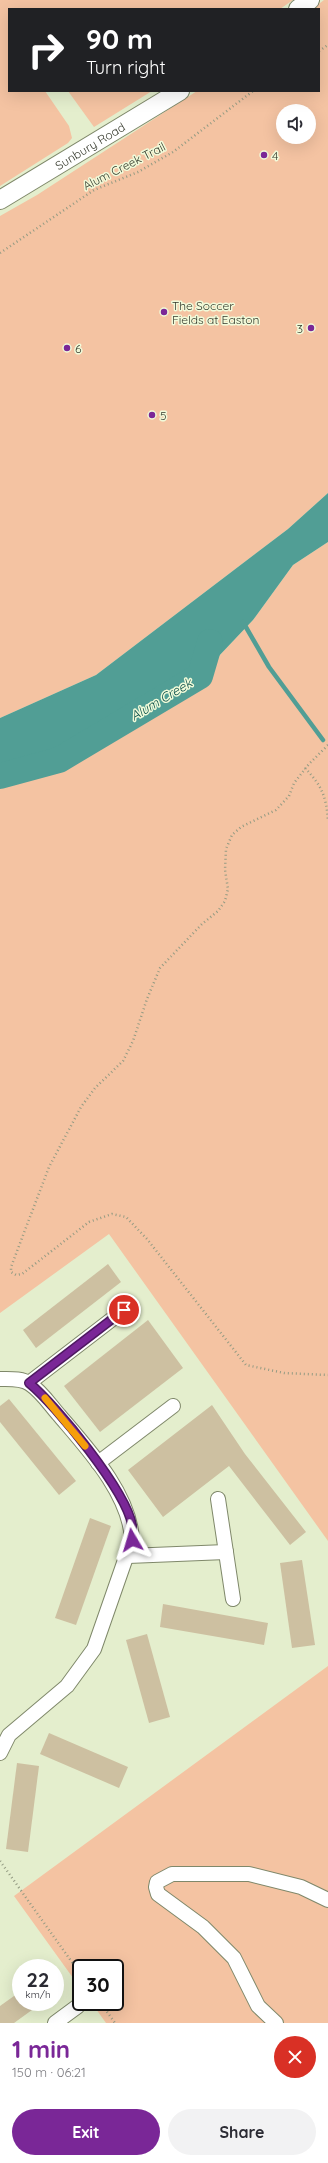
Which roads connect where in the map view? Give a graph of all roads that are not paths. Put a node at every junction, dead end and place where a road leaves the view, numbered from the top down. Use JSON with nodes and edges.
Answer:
{"nodes":[{"id":1,"x":310,"y":0,"type":"edge"},
{"id":2,"x":299,"y":8,"type":"edge"},
{"id":3,"x":178,"y":92,"type":"edge"},
{"id":4,"x":0,"y":200,"type":"edge"},
{"id":5,"x":124,"y":1310,"type":"dead end"},
{"id":6,"x":0,"y":1379,"type":"edge"},
{"id":7,"x":23,"y":1381,"type":"junction"},
{"id":8,"x":173,"y":1406,"type":"dead end"},
{"id":9,"x":98,"y":1463,"type":"junction"},
{"id":10,"x":218,"y":1499,"type":"dead end"},
{"id":11,"x":226,"y":1552,"type":"junction"},
{"id":12,"x":128,"y":1556,"type":"junction"},
{"id":13,"x":233,"y":1599,"type":"dead end"},
{"id":14,"x":0,"y":1753,"type":"edge"},
{"id":15,"x":328,"y":1900,"type":"edge"},
{"id":16,"x":72,"y":2010,"type":"edge"},
{"id":17,"x":55,"y":2023,"type":"edge"},
{"id":18,"x":276,"y":2023,"type":"edge"}],
"edges":[{"from":1,"to":2,"type":"main road"},
{"from":3,"to":4,"type":"main road","name":"Sunbury Road"},
{"from":5,"to":7,"type":"street"},
{"from":6,"to":7,"type":"street"},
{"from":7,"to":9,"type":"street"},
{"from":8,"to":9,"type":"street"},
{"from":9,"to":12,"type":"street"},
{"from":10,"to":11,"type":"street"},
{"from":11,"to":12,"type":"street"},
{"from":11,"to":13,"type":"street"},
{"from":12,"to":14,"type":"street"},
{"from":15,"to":18,"type":"street"},
{"from":16,"to":17,"type":"street"}]}
